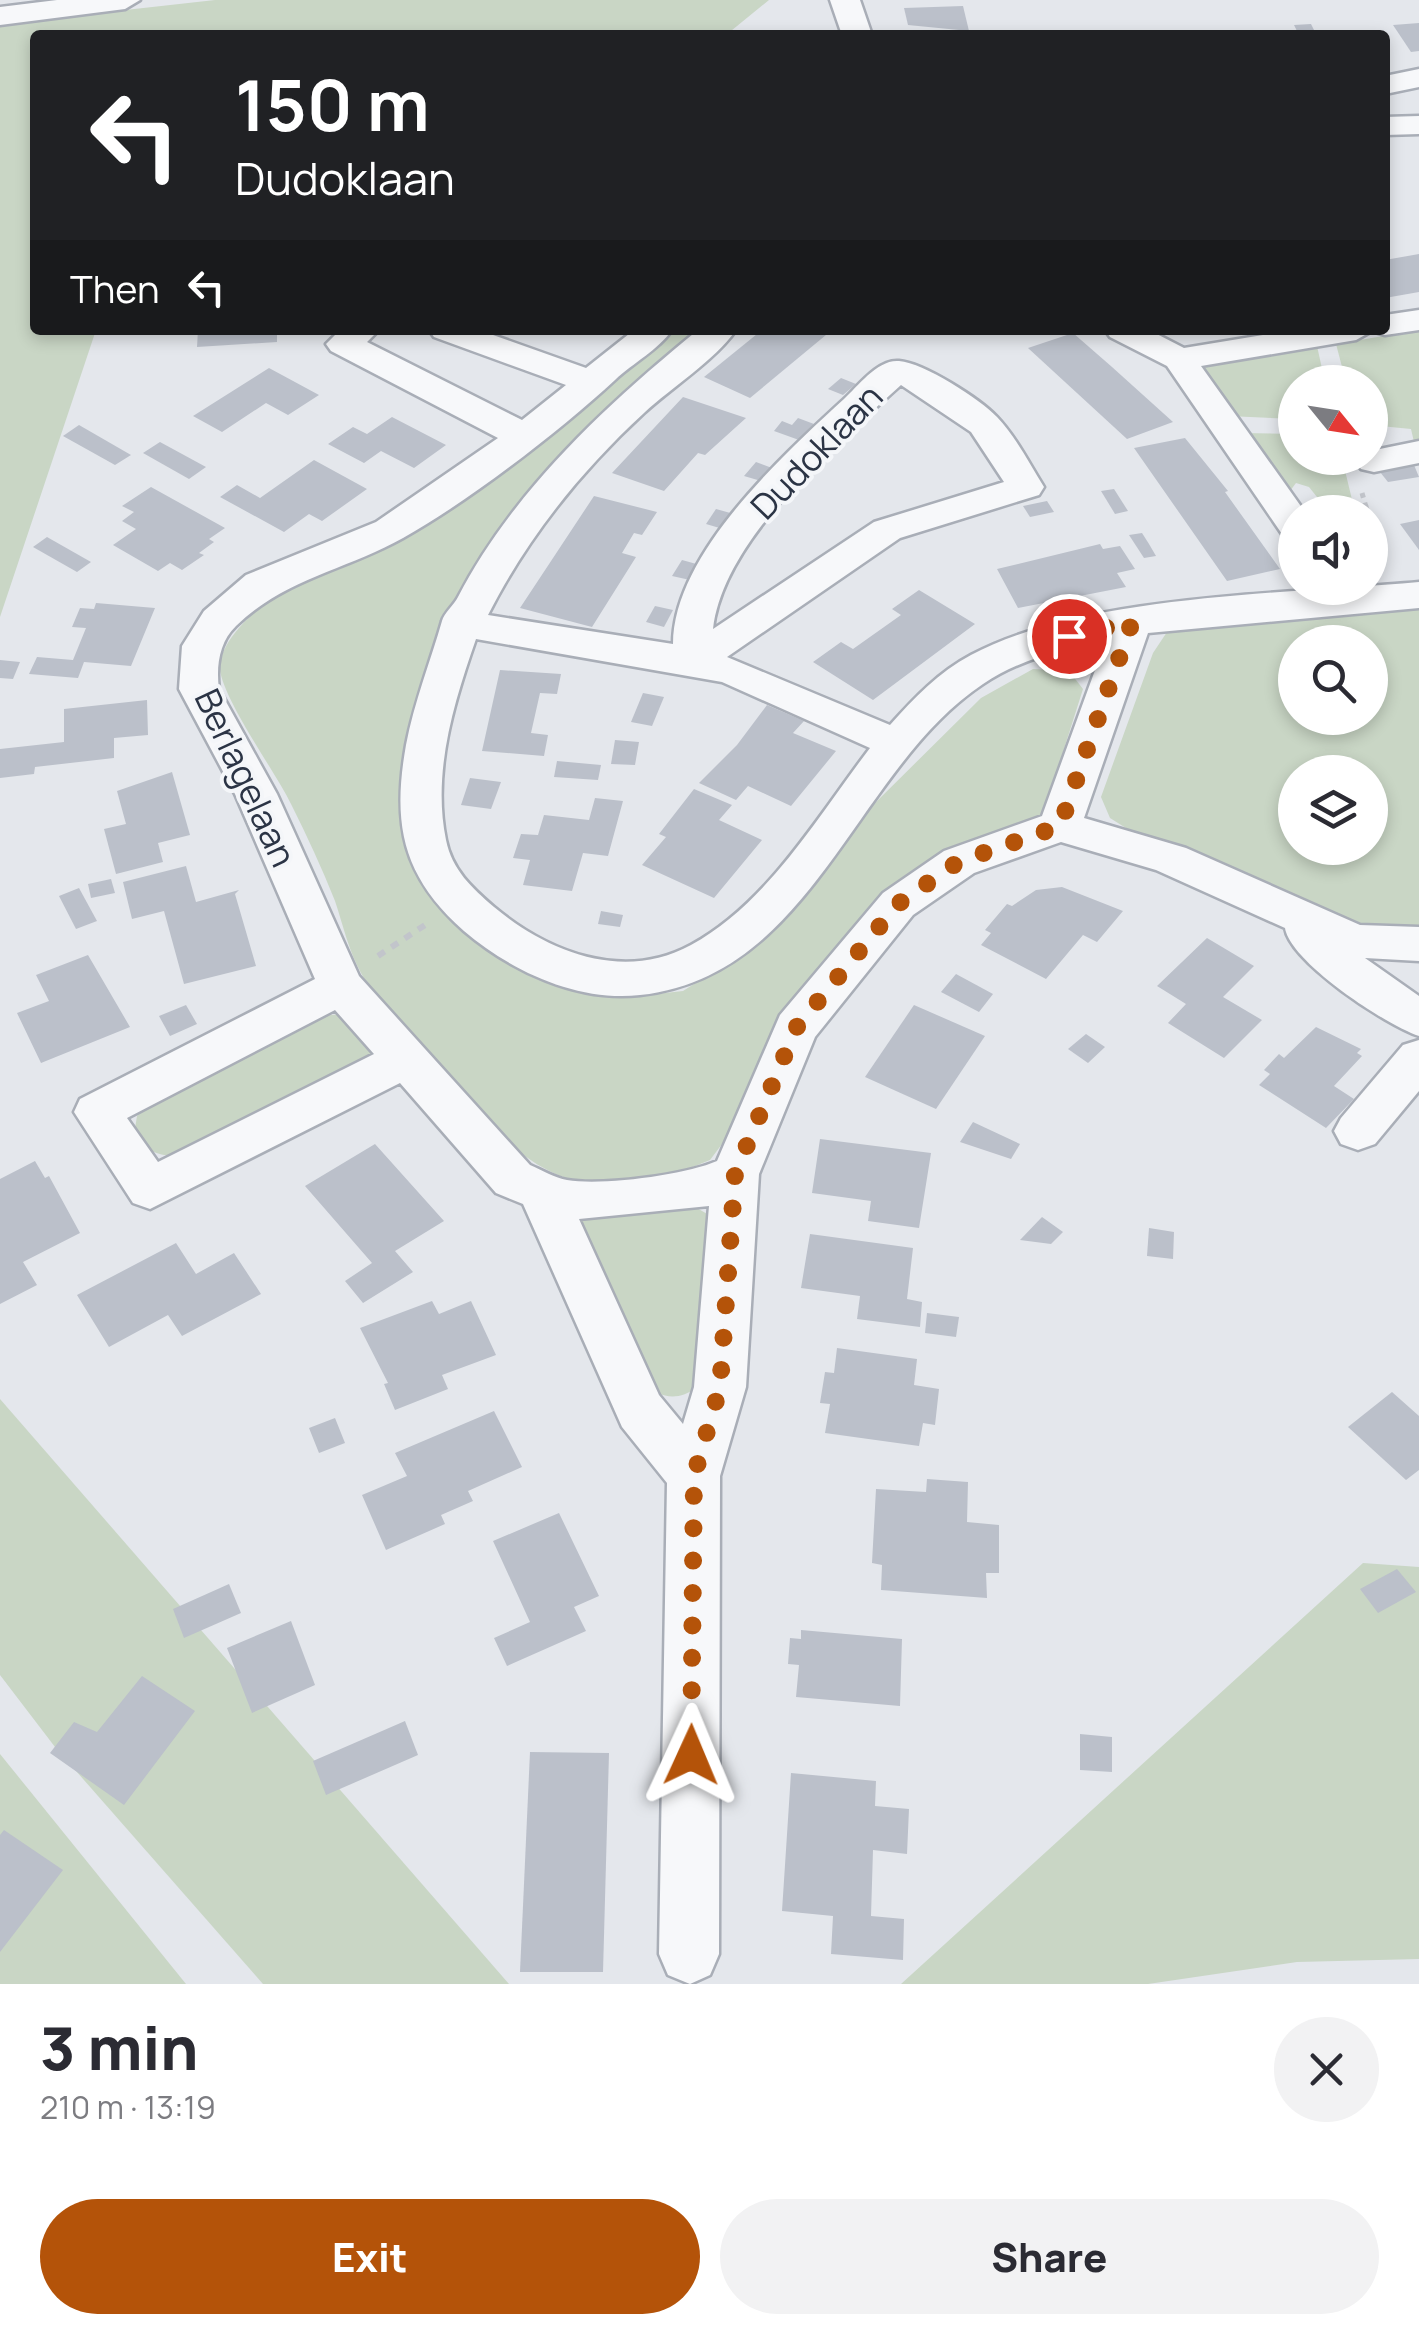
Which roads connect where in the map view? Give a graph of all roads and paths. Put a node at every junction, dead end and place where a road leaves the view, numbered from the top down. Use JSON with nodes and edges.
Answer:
{"nodes":[{"id":1,"x":125,"y":0,"type":"edge"},
{"id":2,"x":846,"y":0,"type":"edge"},
{"id":3,"x":0,"y":16,"type":"edge"},
{"id":4,"x":855,"y":30,"type":"edge"},
{"id":5,"x":1419,"y":78,"type":"edge"},
{"id":6,"x":1390,"y":84,"type":"edge"},
{"id":7,"x":1419,"y":125,"type":"edge"},
{"id":8,"x":1390,"y":126,"type":"edge"},
{"id":9,"x":1419,"y":320,"type":"edge"},
{"id":10,"x":1390,"y":324,"type":"edge"},
{"id":11,"x":355,"y":335,"type":"edge"},
{"id":12,"x":460,"y":335,"type":"edge"},
{"id":13,"x":649,"y":335,"type":"edge"},
{"id":14,"x":713,"y":335,"type":"edge"},
{"id":15,"x":1132,"y":335,"type":"edge"},
{"id":16,"x":1325,"y":335,"type":"edge"},
{"id":17,"x":1179,"y":359,"type":"junction"},
{"id":18,"x":594,"y":383,"type":"junction"},
{"id":19,"x":521,"y":440,"type":"junction"},
{"id":20,"x":1419,"y":452,"type":"edge"},
{"id":21,"x":1388,"y":458,"type":"edge"},
{"id":22,"x":1278,"y":502,"type":"edge"},
{"id":23,"x":1388,"y":594,"type":"edge"},
{"id":24,"x":1419,"y":595,"type":"edge"},
{"id":25,"x":1278,"y":602,"type":"edge"},
{"id":26,"x":1132,"y":622,"type":"junction"},
{"id":27,"x":460,"y":623,"type":"junction"},
{"id":28,"x":694,"y":661,"type":"junction"},
{"id":29,"x":898,"y":744,"type":"junction"},
{"id":30,"x":1060,"y":826,"type":"junction"},
{"id":31,"x":459,"y":902,"type":"junction"},
{"id":32,"x":1286,"y":913,"type":"junction"},
{"id":33,"x":1419,"y":944,"type":"edge"},
{"id":34,"x":341,"y":986,"type":"junction"},
{"id":35,"x":1419,"y":1018,"type":"edge"},
{"id":36,"x":1419,"y":1058,"type":"edge"},
{"id":37,"x":406,"y":1059,"type":"junction"},
{"id":38,"x":1358,"y":1131,"type":"dead end"},
{"id":39,"x":735,"y":1174,"type":"junction"},
{"id":40,"x":541,"y":1190,"type":"junction"},
{"id":41,"x":694,"y":1476,"type":"junction"},
{"id":42,"x":689,"y":1954,"type":"dead end"}],
"edges":[{"from":1,"to":3,"type":"street"},
{"from":2,"to":4,"type":"street"},
{"from":5,"to":6,"type":"street"},
{"from":7,"to":8,"type":"street"},
{"from":9,"to":10,"type":"street"},
{"from":11,"to":19,"type":"street"},
{"from":12,"to":18,"type":"street"},
{"from":13,"to":18,"type":"street","name":"Berlagelaan"},
{"from":14,"to":27,"type":"street"},
{"from":15,"to":17,"type":"street"},
{"from":16,"to":17,"type":"street"},
{"from":17,"to":22,"type":"street"},
{"from":18,"to":19,"type":"street","name":"Berlagelaan"},
{"from":19,"to":34,"type":"street","name":"Berlagelaan"},
{"from":20,"to":21,"type":"street"},
{"from":23,"to":24,"type":"street"},
{"from":25,"to":26,"type":"street"},
{"from":26,"to":29,"type":"street"},
{"from":26,"to":30,"type":"street"},
{"from":27,"to":28,"type":"street"},
{"from":27,"to":31,"type":"street"},
{"from":28,"to":28,"type":"street","name":"Dudoklaan"},
{"from":28,"to":29,"type":"street"},
{"from":29,"to":31,"type":"street"},
{"from":30,"to":32,"type":"street"},
{"from":30,"to":39,"type":"street"},
{"from":31,"to":34,"type":"path"},
{"from":32,"to":33,"type":"street"},
{"from":32,"to":35,"type":"street"},
{"from":34,"to":37,"type":"street","name":"Berlagelaan"},
{"from":34,"to":37,"type":"street"},
{"from":36,"to":38,"type":"street"},
{"from":37,"to":40,"type":"street","name":"Berlagelaan"},
{"from":39,"to":40,"type":"street","name":"Berlagelaan"},
{"from":39,"to":41,"type":"street"},
{"from":40,"to":41,"type":"street"},
{"from":41,"to":42,"type":"street"}]}
